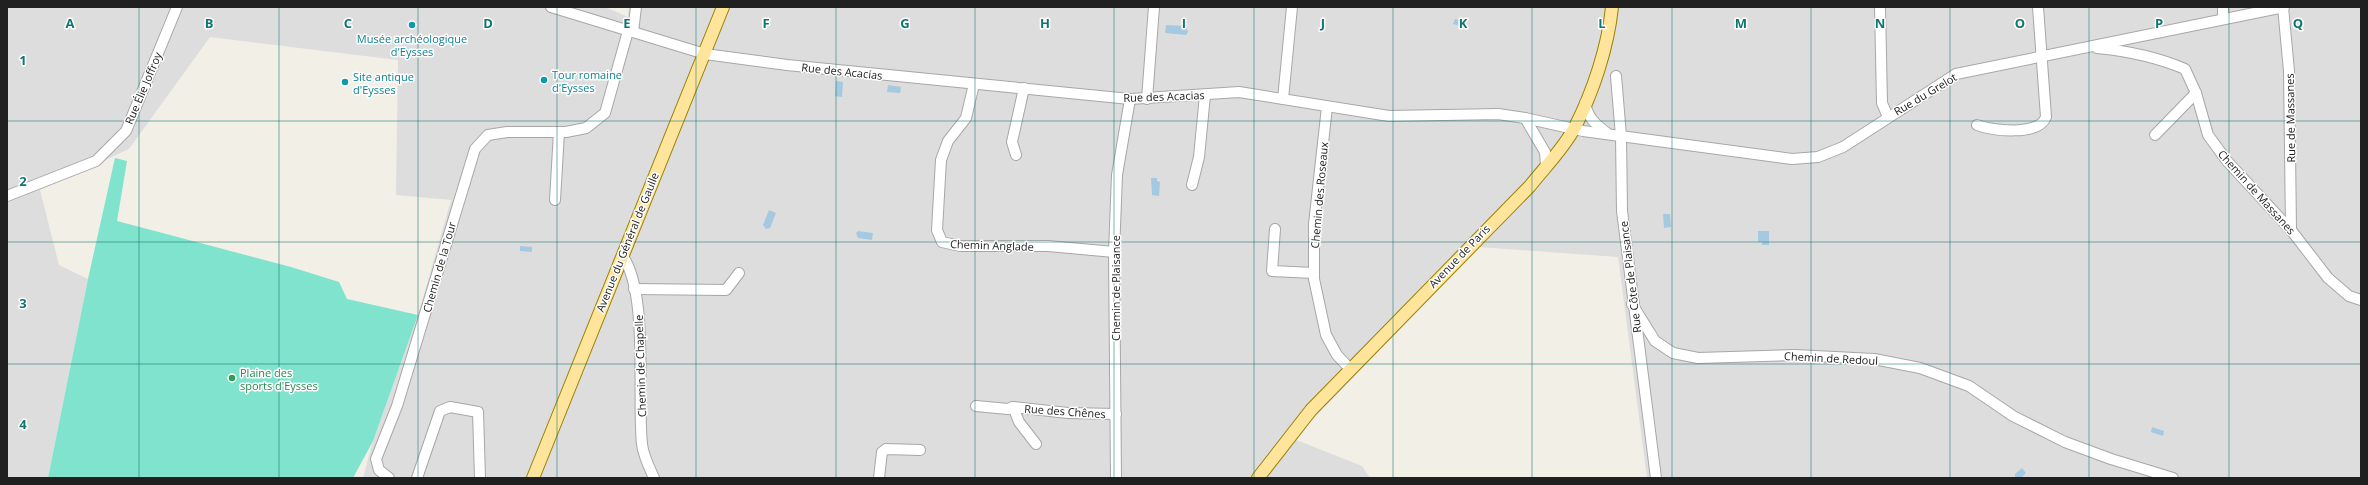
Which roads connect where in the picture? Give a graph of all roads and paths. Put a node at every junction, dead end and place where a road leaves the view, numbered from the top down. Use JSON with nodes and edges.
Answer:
{"nodes":[{"id":1,"x":177,"y":7,"type":"edge"},
{"id":2,"x":551,"y":7,"type":"edge"},
{"id":3,"x":636,"y":7,"type":"edge"},
{"id":4,"x":723,"y":7,"type":"edge"},
{"id":5,"x":1154,"y":7,"type":"edge"},
{"id":6,"x":1292,"y":7,"type":"edge"},
{"id":7,"x":1612,"y":7,"type":"edge"},
{"id":8,"x":1880,"y":7,"type":"edge"},
{"id":9,"x":2038,"y":7,"type":"edge"},
{"id":10,"x":2223,"y":7,"type":"edge"},
{"id":11,"x":2283,"y":7,"type":"edge"},
{"id":12,"x":2223,"y":19,"type":"junction"},
{"id":13,"x":630,"y":31,"type":"junction"},
{"id":14,"x":2085,"y":47,"type":"junction"},
{"id":15,"x":705,"y":54,"type":"junction"},
{"id":16,"x":2042,"y":56,"type":"junction"},
{"id":17,"x":1616,"y":76,"type":"dead end"},
{"id":18,"x":974,"y":84,"type":"junction"},
{"id":19,"x":1024,"y":88,"type":"junction"},
{"id":20,"x":2196,"y":93,"type":"junction"},
{"id":21,"x":1205,"y":95,"type":"junction"},
{"id":22,"x":1283,"y":98,"type":"junction"},
{"id":23,"x":1130,"y":99,"type":"junction"},
{"id":24,"x":1147,"y":99,"type":"junction"},
{"id":25,"x":1585,"y":103,"type":"junction"},
{"id":26,"x":1327,"y":107,"type":"junction"},
{"id":27,"x":1888,"y":117,"type":"junction"},
{"id":28,"x":1525,"y":118,"type":"junction"},
{"id":29,"x":1976,"y":126,"type":"dead end"},
{"id":30,"x":1574,"y":128,"type":"junction"},
{"id":31,"x":560,"y":132,"type":"junction"},
{"id":32,"x":1609,"y":134,"type":"junction"},
{"id":33,"x":2155,"y":135,"type":"dead end"},
{"id":34,"x":1621,"y":136,"type":"junction"},
{"id":35,"x":1016,"y":155,"type":"dead end"},
{"id":36,"x":1546,"y":166,"type":"junction"},
{"id":37,"x":1192,"y":185,"type":"dead end"},
{"id":38,"x":7,"y":196,"type":"edge"},
{"id":39,"x":556,"y":200,"type":"dead end"},
{"id":40,"x":1275,"y":229,"type":"dead end"},
{"id":41,"x":2291,"y":230,"type":"junction"},
{"id":42,"x":1114,"y":252,"type":"junction"},
{"id":43,"x":622,"y":255,"type":"junction"},
{"id":44,"x":739,"y":273,"type":"dead end"},
{"id":45,"x":1314,"y":273,"type":"junction"},
{"id":46,"x":634,"y":288,"type":"junction"},
{"id":47,"x":2361,"y":300,"type":"edge"},
{"id":48,"x":1632,"y":304,"type":"junction"},
{"id":49,"x":1350,"y":369,"type":"junction"},
{"id":50,"x":976,"y":406,"type":"dead end"},
{"id":51,"x":1013,"y":407,"type":"junction"},
{"id":52,"x":1116,"y":414,"type":"junction"},
{"id":53,"x":1036,"y":444,"type":"dead end"},
{"id":54,"x":920,"y":450,"type":"dead end"},
{"id":55,"x":389,"y":478,"type":"edge"},
{"id":56,"x":417,"y":478,"type":"edge"},
{"id":57,"x":480,"y":478,"type":"edge"},
{"id":58,"x":532,"y":478,"type":"edge"},
{"id":59,"x":654,"y":478,"type":"edge"},
{"id":60,"x":879,"y":478,"type":"edge"},
{"id":61,"x":1116,"y":478,"type":"edge"},
{"id":62,"x":1258,"y":478,"type":"edge"},
{"id":63,"x":1656,"y":478,"type":"edge"},
{"id":64,"x":2173,"y":478,"type":"edge"}],
"edges":[{"from":1,"to":38,"type":"street","name":"Rue Élie Joffroy"},
{"from":2,"to":13,"type":"street","name":"Rue des Acacias"},
{"from":3,"to":13,"type":"street","name":"Chemin de la Tour"},
{"from":4,"to":15,"type":"main road","name":"Avenue du Général de Gaulle"},
{"from":5,"to":24,"type":"street"},
{"from":6,"to":22,"type":"street"},
{"from":7,"to":25,"type":"main road","name":"Avenue de Paris"},
{"from":8,"to":27,"type":"street"},
{"from":9,"to":16,"type":"street"},
{"from":10,"to":12,"type":"street"},
{"from":11,"to":12,"type":"street","name":"Rue du Grelot"},
{"from":11,"to":41,"type":"street","name":"Rue de Massanes"},
{"from":12,"to":14,"type":"street","name":"Rue du Grelot"},
{"from":13,"to":15,"type":"street","name":"Rue des Acacias"},
{"from":13,"to":31,"type":"street","name":"Chemin de la Tour"},
{"from":14,"to":16,"type":"street","name":"Rue du Grelot"},
{"from":14,"to":20,"type":"street","name":"Chemin de Massanes"},
{"from":15,"to":18,"type":"street","name":"Rue des Acacias"},
{"from":15,"to":43,"type":"main road","name":"Avenue du Général de Gaulle"},
{"from":16,"to":27,"type":"street","name":"Rue du Grelot"},
{"from":16,"to":29,"type":"street"},
{"from":17,"to":34,"type":"street","name":"Rue Côte de Plaisance"},
{"from":18,"to":19,"type":"street","name":"Rue des Acacias"},
{"from":18,"to":42,"type":"street","name":"Chemin Anglade"},
{"from":19,"to":23,"type":"street","name":"Rue des Acacias"},
{"from":19,"to":35,"type":"street"},
{"from":20,"to":33,"type":"street"},
{"from":20,"to":41,"type":"street","name":"Chemin de Massanes"},
{"from":21,"to":22,"type":"street","name":"Rue des Acacias"},
{"from":21,"to":24,"type":"street","name":"Rue des Acacias"},
{"from":21,"to":37,"type":"street"},
{"from":22,"to":26,"type":"street","name":"Rue des Acacias"},
{"from":23,"to":24,"type":"street","name":"Rue des Acacias"},
{"from":23,"to":42,"type":"street","name":"Chemin de Plaisance"},
{"from":25,"to":30,"type":"main road","name":"Avenue de Paris"},
{"from":25,"to":32,"type":"street"},
{"from":26,"to":28,"type":"street","name":"Rue des Acacias"},
{"from":26,"to":45,"type":"street","name":"Chemin des Roseaux"},
{"from":27,"to":34,"type":"street","name":"Rue du Grelot"},
{"from":28,"to":30,"type":"street","name":"Rue des Acacias"},
{"from":28,"to":36,"type":"street"},
{"from":30,"to":32,"type":"street","name":"Rue du Grelot"},
{"from":30,"to":36,"type":"main road","name":"Avenue de Paris"},
{"from":31,"to":39,"type":"street"},
{"from":31,"to":55,"type":"street","name":"Chemin de la Tour"},
{"from":32,"to":34,"type":"street","name":"Rue du Grelot"},
{"from":34,"to":48,"type":"street","name":"Rue Côte de Plaisance"},
{"from":36,"to":49,"type":"main road","name":"Avenue de Paris"},
{"from":40,"to":45,"type":"street"},
{"from":41,"to":47,"type":"street","name":"Chemin de Massanes"},
{"from":42,"to":52,"type":"street","name":"Chemin de Plaisance"},
{"from":43,"to":46,"type":"street","name":"Chemin de Chapelle"},
{"from":43,"to":58,"type":"main road","name":"Avenue du Général de Gaulle"},
{"from":44,"to":46,"type":"street"},
{"from":45,"to":49,"type":"street","name":"Chemin des Roseaux"},
{"from":46,"to":59,"type":"street","name":"Chemin de Chapelle"},
{"from":48,"to":63,"type":"street","name":"Rue Côte de Plaisance"},
{"from":48,"to":64,"type":"street","name":"Chemin de Redoul"},
{"from":49,"to":62,"type":"main road","name":"Avenue de Paris"},
{"from":50,"to":51,"type":"street","name":"Rue des Chênes"},
{"from":51,"to":52,"type":"street","name":"Rue des Chênes"},
{"from":51,"to":53,"type":"street","name":"Rue des Chênes"},
{"from":52,"to":61,"type":"street","name":"Chemin de Plaisance"},
{"from":54,"to":60,"type":"street"},
{"from":56,"to":57,"type":"street"}]}
